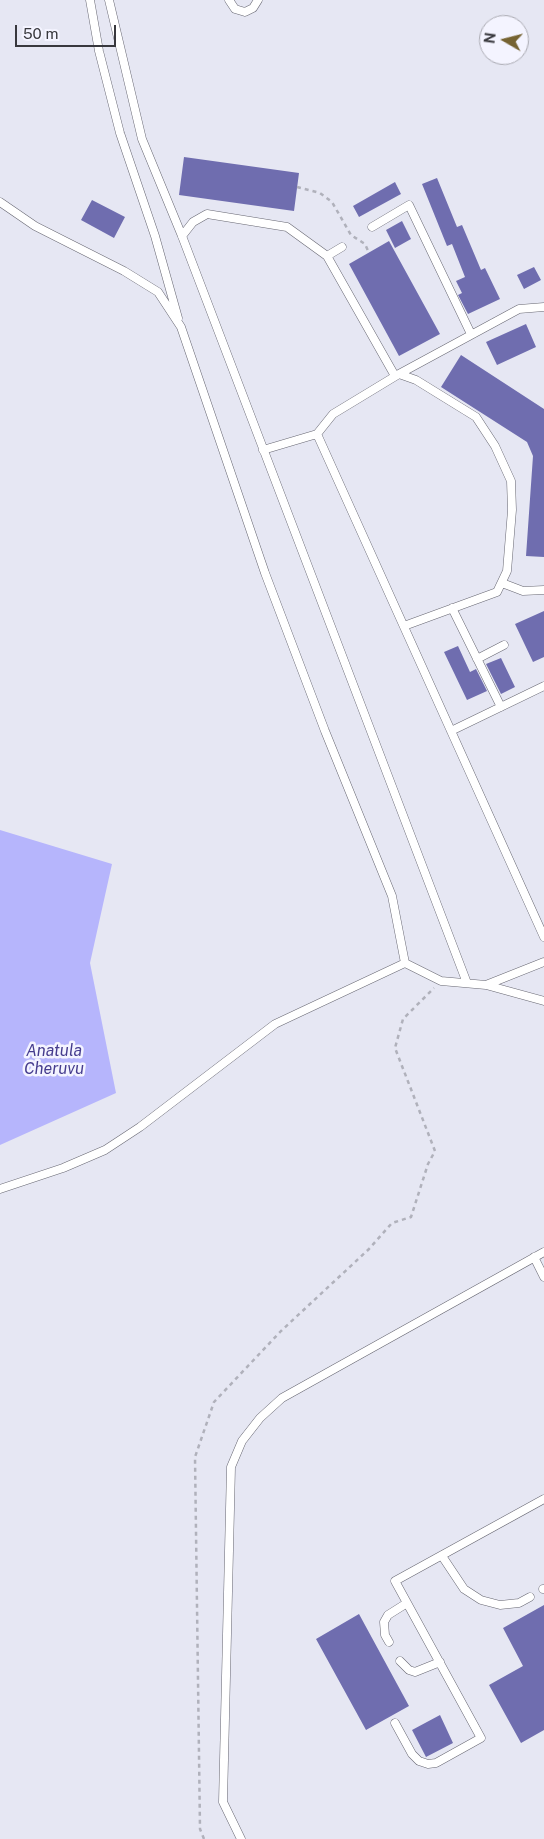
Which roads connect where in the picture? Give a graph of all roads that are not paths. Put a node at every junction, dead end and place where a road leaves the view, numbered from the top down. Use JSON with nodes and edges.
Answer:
{"nodes":[{"id":1,"x":90,"y":0,"type":"edge"},
{"id":2,"x":108,"y":0,"type":"edge"},
{"id":3,"x":228,"y":0,"type":"edge"},
{"id":4,"x":258,"y":0,"type":"edge"},
{"id":5,"x":0,"y":202,"type":"edge"},
{"id":6,"x":372,"y":227,"type":"dead end"},
{"id":7,"x":182,"y":236,"type":"junction"},
{"id":8,"x":342,"y":247,"type":"dead end"},
{"id":9,"x":327,"y":256,"type":"junction"},
{"id":10,"x":544,"y":307,"type":"edge"},
{"id":11,"x":181,"y":327,"type":"junction"},
{"id":12,"x":471,"y":334,"type":"junction"},
{"id":13,"x":397,"y":375,"type":"junction"},
{"id":14,"x":317,"y":434,"type":"junction"},
{"id":15,"x":263,"y":450,"type":"junction"},
{"id":16,"x":502,"y":583,"type":"junction"},
{"id":17,"x":544,"y":590,"type":"edge"},
{"id":18,"x":452,"y":608,"type":"junction"},
{"id":19,"x":404,"y":626,"type":"junction"},
{"id":20,"x":504,"y":645,"type":"dead end"},
{"id":21,"x":477,"y":659,"type":"junction"},
{"id":22,"x":544,"y":686,"type":"edge"},
{"id":23,"x":501,"y":707,"type":"junction"},
{"id":24,"x":451,"y":731,"type":"junction"},
{"id":25,"x":542,"y":924,"type":"edge"},
{"id":26,"x":544,"y":937,"type":"edge"},
{"id":27,"x":544,"y":962,"type":"edge"},
{"id":28,"x":405,"y":963,"type":"junction"},
{"id":29,"x":467,"y":983,"type":"junction"},
{"id":30,"x":486,"y":986,"type":"junction"},
{"id":31,"x":544,"y":1001,"type":"edge"},
{"id":32,"x":0,"y":1189,"type":"edge"},
{"id":33,"x":544,"y":1252,"type":"edge"},
{"id":34,"x":534,"y":1257,"type":"junction"},
{"id":35,"x":544,"y":1277,"type":"edge"},
{"id":36,"x":544,"y":1499,"type":"edge"},
{"id":37,"x":442,"y":1556,"type":"junction"},
{"id":38,"x":530,"y":1597,"type":"dead end"},
{"id":39,"x":407,"y":1603,"type":"junction"},
{"id":40,"x":389,"y":1642,"type":"dead end"},
{"id":41,"x":400,"y":1661,"type":"dead end"},
{"id":42,"x":440,"y":1662,"type":"junction"},
{"id":43,"x":395,"y":1723,"type":"dead end"},
{"id":44,"x":242,"y":1839,"type":"edge"}],
"edges":[{"from":1,"to":11,"type":"lane"},
{"from":2,"to":7,"type":"lane"},
{"from":3,"to":4,"type":"lane"},
{"from":5,"to":11,"type":"lane"},
{"from":6,"to":12,"type":"lane"},
{"from":7,"to":9,"type":"lane"},
{"from":7,"to":15,"type":"lane"},
{"from":8,"to":9,"type":"lane"},
{"from":9,"to":13,"type":"lane"},
{"from":10,"to":12,"type":"lane"},
{"from":11,"to":28,"type":"lane"},
{"from":12,"to":13,"type":"lane"},
{"from":13,"to":14,"type":"lane"},
{"from":13,"to":16,"type":"lane"},
{"from":14,"to":15,"type":"lane"},
{"from":14,"to":19,"type":"lane"},
{"from":15,"to":29,"type":"lane"},
{"from":16,"to":17,"type":"lane"},
{"from":16,"to":18,"type":"lane"},
{"from":18,"to":19,"type":"lane"},
{"from":18,"to":21,"type":"lane"},
{"from":19,"to":24,"type":"lane"},
{"from":20,"to":21,"type":"lane"},
{"from":21,"to":23,"type":"lane"},
{"from":22,"to":23,"type":"lane"},
{"from":23,"to":24,"type":"lane"},
{"from":24,"to":25,"type":"lane"},
{"from":25,"to":26,"type":"lane"},
{"from":27,"to":30,"type":"lane"},
{"from":28,"to":29,"type":"lane"},
{"from":28,"to":32,"type":"lane"},
{"from":29,"to":30,"type":"lane"},
{"from":30,"to":31,"type":"lane"},
{"from":33,"to":34,"type":"lane"},
{"from":34,"to":35,"type":"lane"},
{"from":34,"to":44,"type":"lane"},
{"from":36,"to":37,"type":"lane"},
{"from":37,"to":38,"type":"lane"},
{"from":37,"to":39,"type":"lane"},
{"from":39,"to":40,"type":"lane"},
{"from":39,"to":42,"type":"lane"},
{"from":41,"to":42,"type":"lane"},
{"from":42,"to":43,"type":"lane"}]}
